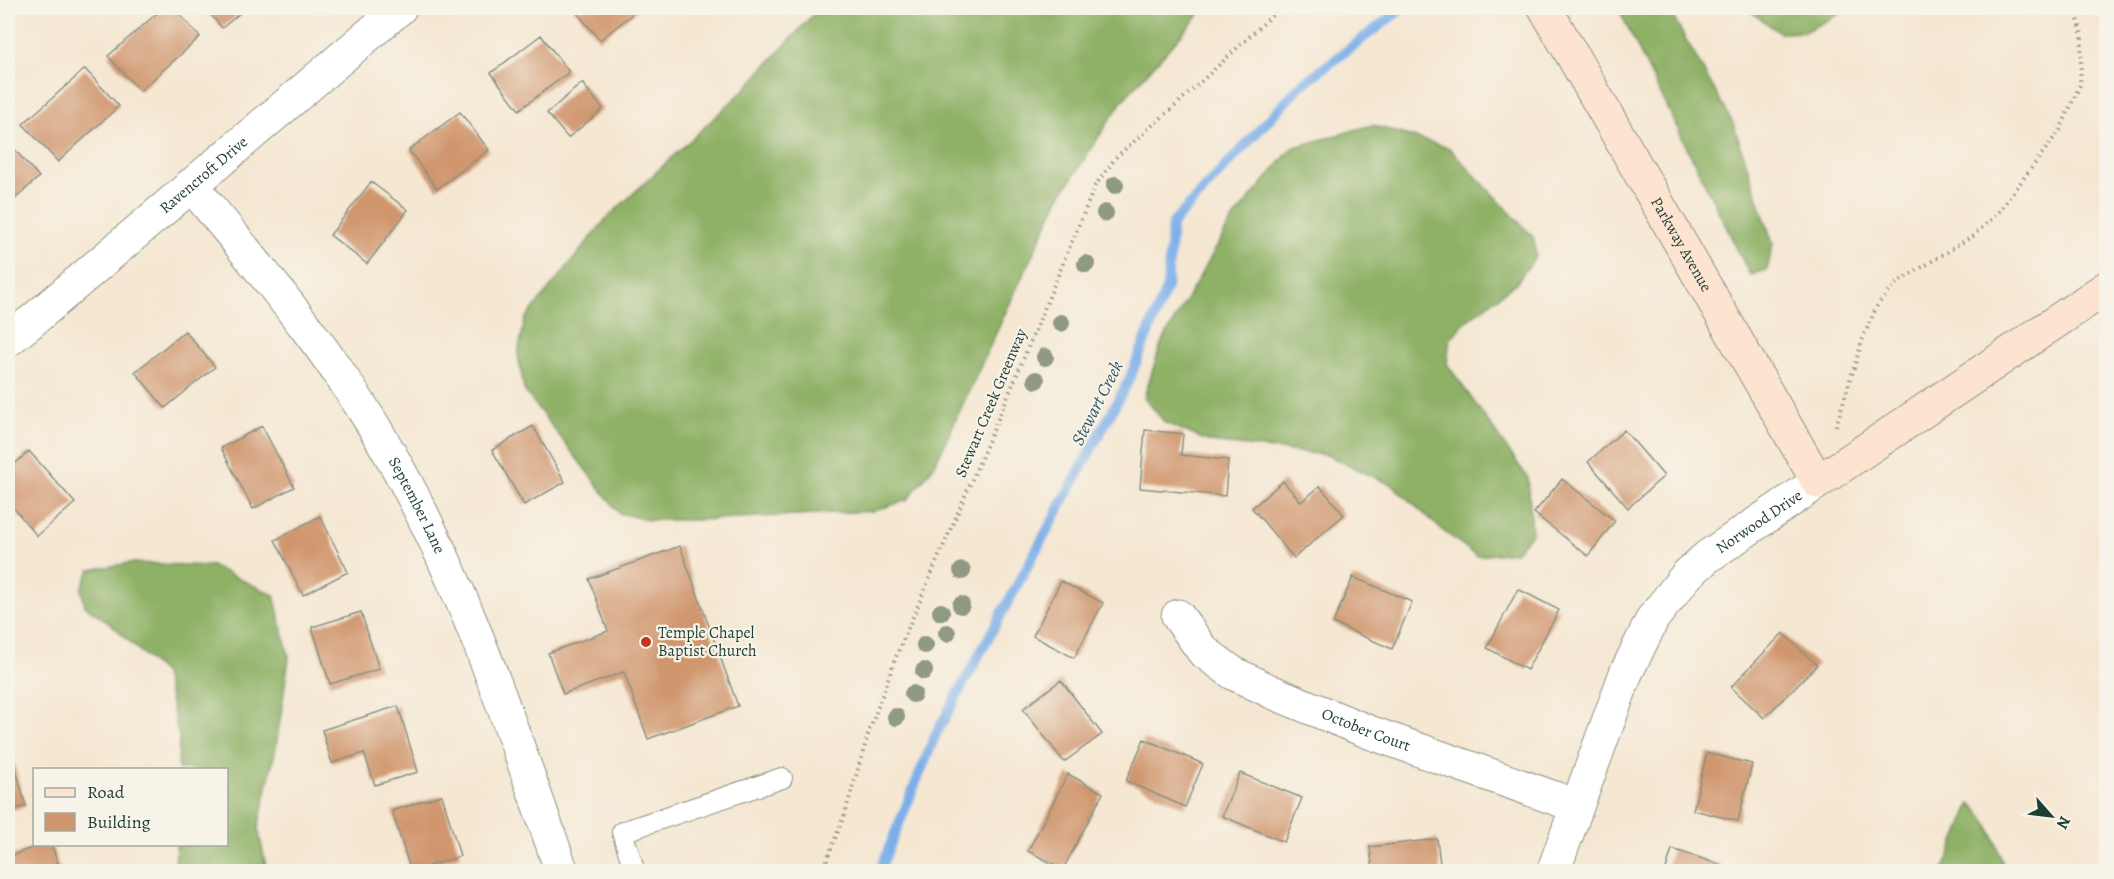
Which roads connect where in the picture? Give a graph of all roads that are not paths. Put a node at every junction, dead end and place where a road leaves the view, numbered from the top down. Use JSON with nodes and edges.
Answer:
{"nodes":[{"id":1,"x":400,"y":8,"type":"edge"},
{"id":2,"x":1545,"y":8,"type":"edge"},
{"id":3,"x":190,"y":185,"type":"junction"},
{"id":4,"x":2106,"y":288,"type":"edge"},
{"id":5,"x":8,"y":340,"type":"edge"},
{"id":6,"x":1818,"y":482,"type":"junction"},
{"id":7,"x":1178,"y":616,"type":"dead end"},
{"id":8,"x":782,"y":778,"type":"dead end"},
{"id":9,"x":1577,"y":806,"type":"junction"},
{"id":10,"x":562,"y":872,"type":"edge"},
{"id":11,"x":635,"y":872,"type":"edge"},
{"id":12,"x":1553,"y":872,"type":"edge"}],
"edges":[{"from":1,"to":3,"type":"street","name":"Ravencroft Drive"},
{"from":2,"to":6,"type":"street","name":"Parkway Avenue"},
{"from":3,"to":5,"type":"street","name":"Ravencroft Drive"},
{"from":3,"to":10,"type":"street","name":"September Lane"},
{"from":4,"to":6,"type":"street","name":"Norwood Drive"},
{"from":6,"to":9,"type":"street","name":"Norwood Drive"},
{"from":7,"to":9,"type":"street","name":"October Court"},
{"from":8,"to":11,"type":"lane"},
{"from":9,"to":12,"type":"street","name":"Norwood Drive"}]}
